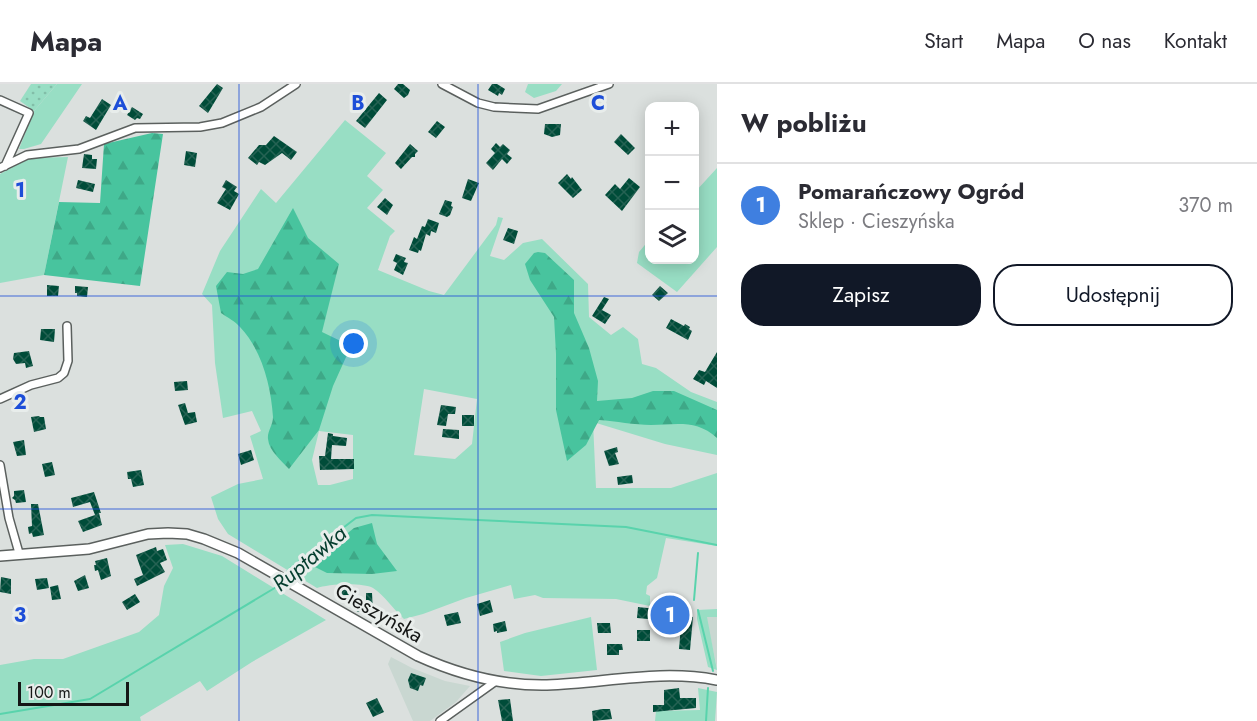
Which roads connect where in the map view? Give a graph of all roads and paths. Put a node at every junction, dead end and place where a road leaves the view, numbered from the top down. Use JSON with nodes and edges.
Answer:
{"nodes":[{"id":1,"x":296,"y":84,"type":"edge"},
{"id":2,"x":442,"y":84,"type":"edge"},
{"id":3,"x":609,"y":84,"type":"edge"},
{"id":4,"x":0,"y":100,"type":"edge"},
{"id":5,"x":3,"y":167,"type":"edge"},
{"id":6,"x":67,"y":326,"type":"dead end"},
{"id":7,"x":0,"y":399,"type":"edge"},
{"id":8,"x":0,"y":465,"type":"edge"},
{"id":9,"x":19,"y":553,"type":"junction"},
{"id":10,"x":0,"y":556,"type":"edge"},
{"id":11,"x":717,"y":680,"type":"edge"},
{"id":12,"x":496,"y":681,"type":"junction"},
{"id":13,"x":440,"y":721,"type":"edge"}],
"edges":[{"from":1,"to":5,"type":"street"},
{"from":2,"to":3,"type":"street"},
{"from":4,"to":5,"type":"street"},
{"from":6,"to":7,"type":"street"},
{"from":8,"to":9,"type":"street"},
{"from":9,"to":10,"type":"main road","name":"Cieszyńska"},
{"from":9,"to":12,"type":"main road","name":"Cieszyńska"},
{"from":11,"to":12,"type":"main road","name":"Cieszyńska"},
{"from":12,"to":13,"type":"street"}]}
